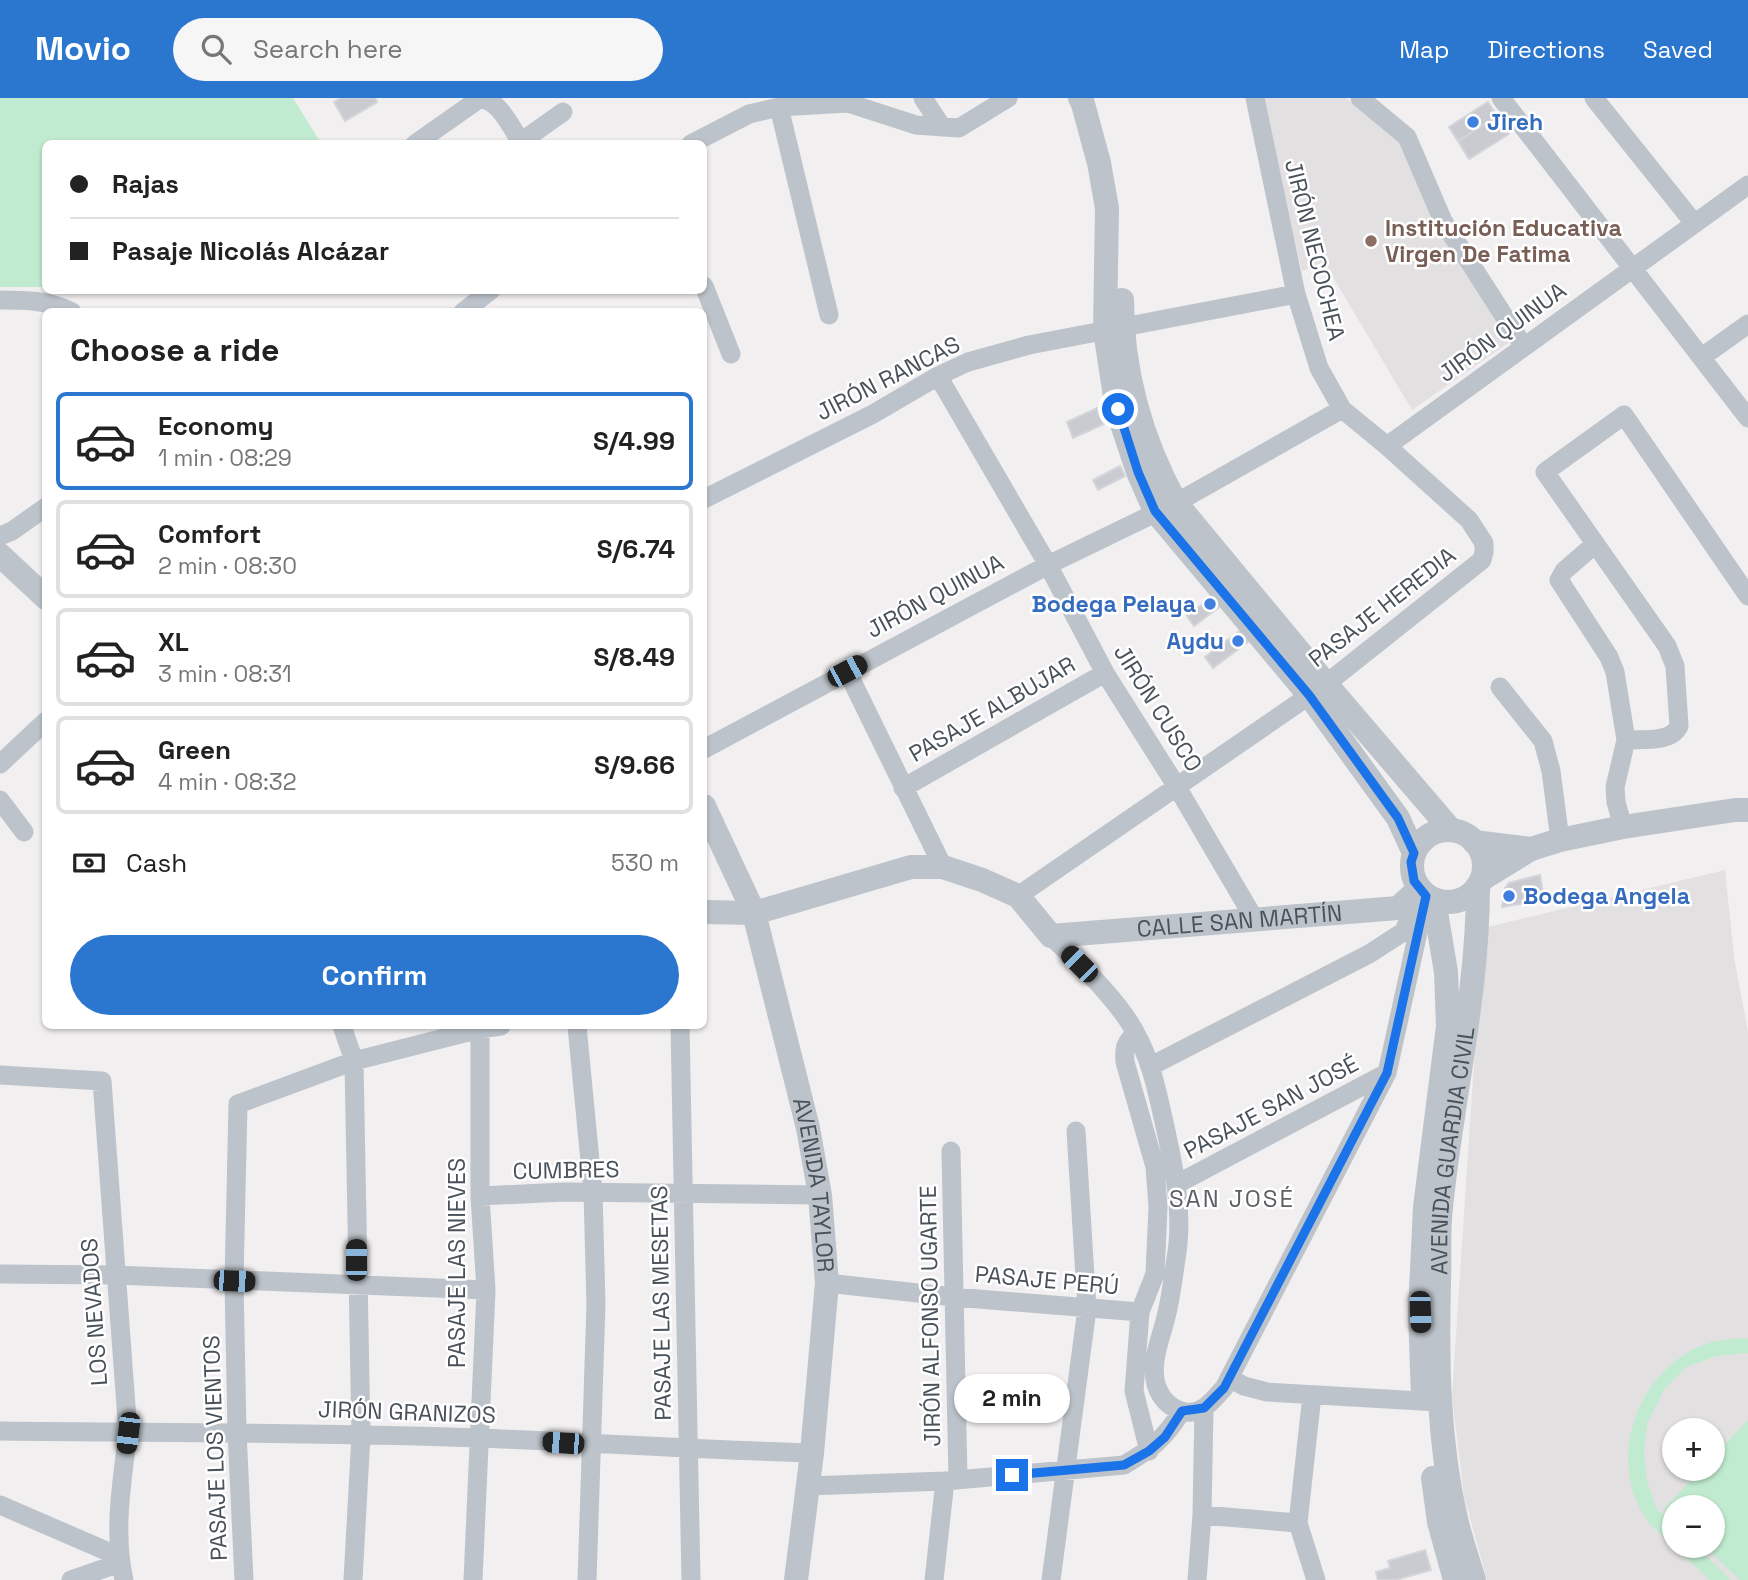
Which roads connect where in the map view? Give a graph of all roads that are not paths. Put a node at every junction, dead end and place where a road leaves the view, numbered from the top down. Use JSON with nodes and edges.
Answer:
{"nodes":[{"id":1,"x":923,"y":98,"type":"edge"},
{"id":2,"x":1008,"y":98,"type":"edge"},
{"id":3,"x":1080,"y":98,"type":"edge"},
{"id":4,"x":1098,"y":98,"type":"edge"},
{"id":5,"x":1255,"y":98,"type":"edge"},
{"id":6,"x":1360,"y":98,"type":"edge"},
{"id":7,"x":1501,"y":98,"type":"edge"},
{"id":8,"x":1594,"y":98,"type":"edge"},
{"id":9,"x":779,"y":107,"type":"junction"},
{"id":10,"x":563,"y":112,"type":"dead end"},
{"id":11,"x":942,"y":127,"type":"junction"},
{"id":12,"x":421,"y":140,"type":"edge"},
{"id":13,"x":518,"y":140,"type":"edge"},
{"id":14,"x":524,"y":140,"type":"edge"},
{"id":15,"x":699,"y":140,"type":"edge"},
{"id":16,"x":1748,"y":184,"type":"edge"},
{"id":17,"x":1694,"y":223,"type":"junction"},
{"id":18,"x":1633,"y":268,"type":"junction"},
{"id":19,"x":486,"y":294,"type":"edge"},
{"id":20,"x":707,"y":294,"type":"edge"},
{"id":21,"x":1296,"y":294,"type":"junction"},
{"id":22,"x":0,"y":300,"type":"edge"},
{"id":23,"x":65,"y":308,"type":"edge"},
{"id":24,"x":468,"y":308,"type":"edge"},
{"id":25,"x":829,"y":315,"type":"dead end"},
{"id":26,"x":1748,"y":324,"type":"edge"},
{"id":27,"x":1114,"y":329,"type":"junction"},
{"id":28,"x":1524,"y":346,"type":"junction"},
{"id":29,"x":731,"y":354,"type":"dead end"},
{"id":30,"x":1702,"y":357,"type":"junction"},
{"id":31,"x":938,"y":376,"type":"junction"},
{"id":32,"x":1342,"y":409,"type":"junction"},
{"id":33,"x":1748,"y":418,"type":"edge"},
{"id":34,"x":1387,"y":446,"type":"junction"},
{"id":35,"x":707,"y":497,"type":"edge"},
{"id":36,"x":1165,"y":507,"type":"junction"},
{"id":37,"x":42,"y":510,"type":"edge"},
{"id":38,"x":1469,"y":520,"type":"joint"},
{"id":39,"x":0,"y":536,"type":"edge"},
{"id":40,"x":1594,"y":545,"type":"junction"},
{"id":41,"x":0,"y":555,"type":"edge"},
{"id":42,"x":1048,"y":565,"type":"junction"},
{"id":43,"x":42,"y":594,"type":"edge"},
{"id":44,"x":1748,"y":596,"type":"edge"},
{"id":45,"x":847,"y":671,"type":"junction"},
{"id":46,"x":1105,"y":673,"type":"junction"},
{"id":47,"x":1500,"y":687,"type":"dead end"},
{"id":48,"x":1317,"y":689,"type":"junction"},
{"id":49,"x":42,"y":725,"type":"edge"},
{"id":50,"x":1626,"y":740,"type":"junction"},
{"id":51,"x":707,"y":747,"type":"edge"},
{"id":52,"x":0,"y":764,"type":"edge"},
{"id":53,"x":1400,"y":772,"type":"junction"},
{"id":54,"x":1177,"y":787,"type":"junction"},
{"id":55,"x":903,"y":788,"type":"junction"},
{"id":56,"x":1377,"y":789,"type":"junction"},
{"id":57,"x":0,"y":800,"type":"edge"},
{"id":58,"x":1748,"y":810,"type":"edge"},
{"id":59,"x":707,"y":812,"type":"edge"},
{"id":60,"x":1623,"y":827,"type":"junction"},
{"id":61,"x":1451,"y":830,"type":"junction"},
{"id":62,"x":24,"y":832,"type":"dead end"},
{"id":63,"x":1560,"y":840,"type":"junction"},
{"id":64,"x":1474,"y":842,"type":"junction"},
{"id":65,"x":1531,"y":849,"type":"junction"},
{"id":66,"x":1414,"y":853,"type":"junction"},
{"id":67,"x":943,"y":867,"type":"junction"},
{"id":68,"x":1480,"y":883,"type":"junction"},
{"id":69,"x":1425,"y":894,"type":"junction"},
{"id":70,"x":1018,"y":896,"type":"junction"},
{"id":71,"x":707,"y":912,"type":"edge"},
{"id":72,"x":754,"y":913,"type":"junction"},
{"id":73,"x":1255,"y":920,"type":"junction"},
{"id":74,"x":1051,"y":936,"type":"junction"},
{"id":75,"x":343,"y":1029,"type":"edge"},
{"id":76,"x":480,"y":1029,"type":"joint"},
{"id":77,"x":577,"y":1029,"type":"edge"},
{"id":78,"x":680,"y":1029,"type":"edge"},
{"id":79,"x":1136,"y":1034,"type":"junction"},
{"id":80,"x":354,"y":1061,"type":"junction"},
{"id":81,"x":1151,"y":1066,"type":"junction"},
{"id":82,"x":1387,"y":1073,"type":"junction"},
{"id":83,"x":0,"y":1075,"type":"edge"},
{"id":84,"x":1076,"y":1131,"type":"dead end"},
{"id":85,"x":951,"y":1151,"type":"dead end"},
{"id":86,"x":1177,"y":1184,"type":"junction"},
{"id":87,"x":593,"y":1192,"type":"junction"},
{"id":88,"x":684,"y":1194,"type":"junction"},
{"id":89,"x":820,"y":1195,"type":"junction"},
{"id":90,"x":480,"y":1196,"type":"junction"},
{"id":91,"x":0,"y":1275,"type":"edge"},
{"id":92,"x":115,"y":1275,"type":"junction"},
{"id":93,"x":234,"y":1281,"type":"junction"},
{"id":94,"x":827,"y":1283,"type":"junction"},
{"id":95,"x":357,"y":1286,"type":"junction"},
{"id":96,"x":486,"y":1290,"type":"junction"},
{"id":97,"x":954,"y":1297,"type":"junction"},
{"id":98,"x":1087,"y":1309,"type":"junction"},
{"id":99,"x":1140,"y":1312,"type":"junction"},
{"id":100,"x":1229,"y":1378,"type":"junction"},
{"id":101,"x":1312,"y":1395,"type":"junction"},
{"id":102,"x":1432,"y":1401,"type":"junction"},
{"id":103,"x":1204,"y":1408,"type":"junction"},
{"id":104,"x":1182,"y":1411,"type":"junction"},
{"id":105,"x":0,"y":1431,"type":"edge"},
{"id":106,"x":237,"y":1432,"type":"junction"},
{"id":107,"x":128,"y":1433,"type":"junction"},
{"id":108,"x":361,"y":1436,"type":"junction"},
{"id":109,"x":479,"y":1438,"type":"junction"},
{"id":110,"x":590,"y":1445,"type":"junction"},
{"id":111,"x":688,"y":1450,"type":"junction"},
{"id":112,"x":1149,"y":1451,"type":"junction"},
{"id":113,"x":812,"y":1453,"type":"junction"},
{"id":114,"x":1067,"y":1471,"type":"junction"},
{"id":115,"x":951,"y":1480,"type":"junction"},
{"id":116,"x":808,"y":1486,"type":"junction"},
{"id":117,"x":0,"y":1504,"type":"edge"},
{"id":118,"x":1202,"y":1516,"type":"junction"},
{"id":119,"x":1298,"y":1523,"type":"junction"},
{"id":120,"x":121,"y":1567,"type":"edge"},
{"id":121,"x":1197,"y":1578,"type":"edge"},
{"id":122,"x":71,"y":1580,"type":"edge"},
{"id":123,"x":244,"y":1580,"type":"edge"},
{"id":124,"x":353,"y":1580,"type":"edge"},
{"id":125,"x":473,"y":1580,"type":"edge"},
{"id":126,"x":587,"y":1580,"type":"edge"},
{"id":127,"x":691,"y":1580,"type":"edge"},
{"id":128,"x":796,"y":1580,"type":"edge"},
{"id":129,"x":934,"y":1580,"type":"edge"},
{"id":130,"x":1051,"y":1580,"type":"edge"},
{"id":131,"x":1316,"y":1580,"type":"edge"},
{"id":132,"x":1455,"y":1580,"type":"edge"},
{"id":133,"x":1474,"y":1580,"type":"edge"}],
"edges":[{"from":1,"to":11,"type":"street"},
{"from":2,"to":11,"type":"street"},
{"from":3,"to":27,"type":"street"},
{"from":4,"to":27,"type":"street"},
{"from":5,"to":21,"type":"street","name":"JIRÓN NECOCHEA"},
{"from":6,"to":28,"type":"street"},
{"from":7,"to":18,"type":"street"},
{"from":8,"to":17,"type":"street"},
{"from":9,"to":11,"type":"street"},
{"from":9,"to":15,"type":"street"},
{"from":9,"to":25,"type":"street"},
{"from":10,"to":14,"type":"street"},
{"from":12,"to":13,"type":"street"},
{"from":16,"to":17,"type":"street","name":"JIRÓN QUINUA"},
{"from":17,"to":18,"type":"street","name":"JIRÓN QUINUA"},
{"from":18,"to":28,"type":"street","name":"JIRÓN QUINUA"},
{"from":18,"to":30,"type":"street"},
{"from":19,"to":24,"type":"street"},
{"from":20,"to":29,"type":"street"},
{"from":21,"to":27,"type":"street","name":"JIRÓN RANCAS"},
{"from":21,"to":32,"type":"street","name":"JIRÓN NECOCHEA"},
{"from":22,"to":23,"type":"street"},
{"from":26,"to":30,"type":"street"},
{"from":27,"to":31,"type":"street","name":"JIRÓN RANCAS"},
{"from":27,"to":36,"type":"street"},
{"from":28,"to":34,"type":"street","name":"JIRÓN QUINUA"},
{"from":30,"to":33,"type":"street"},
{"from":31,"to":35,"type":"street","name":"JIRÓN RANCAS"},
{"from":31,"to":42,"type":"street","name":"JIRÓN CUSCO"},
{"from":32,"to":34,"type":"street","name":"JIRÓN NECOCHEA"},
{"from":32,"to":36,"type":"street","name":"JIRÓN QUINUA"},
{"from":34,"to":38,"type":"street","name":"JIRÓN NECOCHEA"},
{"from":36,"to":42,"type":"street","name":"JIRÓN QUINUA"},
{"from":36,"to":48,"type":"street"},
{"from":37,"to":39,"type":"street"},
{"from":38,"to":48,"type":"street","name":"PASAJE HEREDIA"},
{"from":40,"to":44,"type":"street"},
{"from":40,"to":50,"type":"street"},
{"from":40,"to":50,"type":"street"},
{"from":41,"to":43,"type":"street"},
{"from":42,"to":45,"type":"street","name":"JIRÓN QUINUA"},
{"from":42,"to":46,"type":"street","name":"JIRÓN CUSCO"},
{"from":45,"to":51,"type":"street","name":"JIRÓN QUINUA"},
{"from":45,"to":55,"type":"street"},
{"from":46,"to":54,"type":"street","name":"JIRÓN CUSCO"},
{"from":46,"to":55,"type":"street","name":"PASAJE ALBUJAR"},
{"from":47,"to":63,"type":"street"},
{"from":48,"to":53,"type":"street"},
{"from":48,"to":54,"type":"street","name":"PASAJE HEREDIA"},
{"from":48,"to":56,"type":"street"},
{"from":49,"to":52,"type":"street"},
{"from":50,"to":60,"type":"street"},
{"from":53,"to":56,"type":"street"},
{"from":53,"to":61,"type":"street"},
{"from":54,"to":70,"type":"street","name":"PASAJE HEREDIA"},
{"from":54,"to":73,"type":"street","name":"JIRÓN CUSCO"},
{"from":55,"to":67,"type":"street"},
{"from":56,"to":66,"type":"street"},
{"from":57,"to":62,"type":"street"},
{"from":58,"to":60,"type":"street"},
{"from":59,"to":72,"type":"street","name":"AVENIDA TAYLOR"},
{"from":60,"to":63,"type":"street"},
{"from":61,"to":64,"type":"street"},
{"from":61,"to":66,"type":"street"},
{"from":63,"to":65,"type":"street"},
{"from":64,"to":65,"type":"street"},
{"from":64,"to":68,"type":"street"},
{"from":65,"to":68,"type":"street"},
{"from":66,"to":69,"type":"street"},
{"from":67,"to":70,"type":"street"},
{"from":67,"to":72,"type":"street"},
{"from":68,"to":69,"type":"street"},
{"from":68,"to":102,"type":"street","name":"AVENIDA GUARDIA CIVIL"},
{"from":69,"to":73,"type":"street","name":"CALLE SAN MARTÍN"},
{"from":69,"to":81,"type":"street"},
{"from":69,"to":82,"type":"street"},
{"from":69,"to":102,"type":"street","name":"AVENIDA GUARDIA CIVIL"},
{"from":70,"to":74,"type":"street"},
{"from":71,"to":72,"type":"street"},
{"from":72,"to":89,"type":"street","name":"AVENIDA TAYLOR"},
{"from":73,"to":74,"type":"street","name":"CALLE SAN MARTÍN"},
{"from":74,"to":79,"type":"street"},
{"from":75,"to":80,"type":"street"},
{"from":76,"to":80,"type":"street"},
{"from":76,"to":90,"type":"street","name":"PASAJE LAS NIEVES"},
{"from":77,"to":87,"type":"street"},
{"from":78,"to":88,"type":"street","name":"PASAJE LAS MESETAS"},
{"from":79,"to":81,"type":"street"},
{"from":79,"to":99,"type":"street","name":"PASAJE PERÚ"},
{"from":80,"to":93,"type":"street","name":"PASAJE LOS VIENTOS"},
{"from":80,"to":95,"type":"street"},
{"from":81,"to":86,"type":"street"},
{"from":82,"to":86,"type":"street","name":"PASAJE SAN JOSÉ"},
{"from":82,"to":100,"type":"street"},
{"from":83,"to":92,"type":"street","name":"LOS NEVADOS"},
{"from":84,"to":98,"type":"street"},
{"from":85,"to":97,"type":"street","name":"JIRÓN ALFONSO UGARTE"},
{"from":86,"to":104,"type":"street"},
{"from":87,"to":88,"type":"street","name":"CUMBRES"},
{"from":87,"to":90,"type":"street","name":"CUMBRES"},
{"from":87,"to":110,"type":"street"},
{"from":88,"to":89,"type":"street","name":"CUMBRES"},
{"from":88,"to":111,"type":"street","name":"PASAJE LAS MESETAS"},
{"from":89,"to":94,"type":"street","name":"AVENIDA TAYLOR"},
{"from":90,"to":96,"type":"street","name":"PASAJE LAS NIEVES"},
{"from":91,"to":92,"type":"street"},
{"from":92,"to":93,"type":"street"},
{"from":92,"to":107,"type":"street","name":"LOS NEVADOS"},
{"from":93,"to":95,"type":"street"},
{"from":93,"to":106,"type":"street","name":"PASAJE LOS VIENTOS"},
{"from":94,"to":97,"type":"street","name":"PASAJE PERÚ"},
{"from":94,"to":113,"type":"street","name":"AVENIDA TAYLOR"},
{"from":95,"to":96,"type":"street"},
{"from":95,"to":108,"type":"street"},
{"from":96,"to":109,"type":"street","name":"PASAJE LAS NIEVES"},
{"from":97,"to":98,"type":"street","name":"PASAJE PERÚ"},
{"from":97,"to":115,"type":"street","name":"JIRÓN ALFONSO UGARTE"},
{"from":98,"to":99,"type":"street","name":"PASAJE PERÚ"},
{"from":98,"to":114,"type":"street"},
{"from":99,"to":112,"type":"street"},
{"from":100,"to":101,"type":"street"},
{"from":100,"to":103,"type":"street"},
{"from":101,"to":102,"type":"street"},
{"from":101,"to":119,"type":"street"},
{"from":102,"to":132,"type":"street","name":"AVENIDA GUARDIA CIVIL"},
{"from":102,"to":133,"type":"street","name":"AVENIDA GUARDIA CIVIL"},
{"from":103,"to":104,"type":"street"},
{"from":103,"to":118,"type":"street"},
{"from":104,"to":112,"type":"street"},
{"from":105,"to":107,"type":"street","name":"JIRÓN GRANIZOS"},
{"from":106,"to":107,"type":"street","name":"JIRÓN GRANIZOS"},
{"from":106,"to":108,"type":"street","name":"JIRÓN GRANIZOS"},
{"from":106,"to":123,"type":"street","name":"PASAJE LOS VIENTOS"},
{"from":107,"to":120,"type":"street","name":"LOS NEVADOS"},
{"from":108,"to":109,"type":"street","name":"JIRÓN GRANIZOS"},
{"from":108,"to":124,"type":"street"},
{"from":109,"to":110,"type":"street","name":"JIRÓN GRANIZOS"},
{"from":109,"to":125,"type":"street","name":"PASAJE LAS NIEVES"},
{"from":110,"to":111,"type":"street","name":"JIRÓN GRANIZOS"},
{"from":110,"to":126,"type":"street"},
{"from":111,"to":113,"type":"street","name":"JIRÓN GRANIZOS"},
{"from":111,"to":127,"type":"street","name":"PASAJE LAS MESETAS"},
{"from":112,"to":114,"type":"street"},
{"from":113,"to":116,"type":"street","name":"AVENIDA TAYLOR"},
{"from":114,"to":115,"type":"street"},
{"from":114,"to":130,"type":"street"},
{"from":115,"to":116,"type":"street"},
{"from":115,"to":129,"type":"street","name":"JIRÓN ALFONSO UGARTE"},
{"from":116,"to":128,"type":"street","name":"AVENIDA TAYLOR"},
{"from":117,"to":120,"type":"street"},
{"from":118,"to":119,"type":"street"},
{"from":118,"to":121,"type":"street"},
{"from":119,"to":131,"type":"street"},
{"from":120,"to":122,"type":"street"}]}
